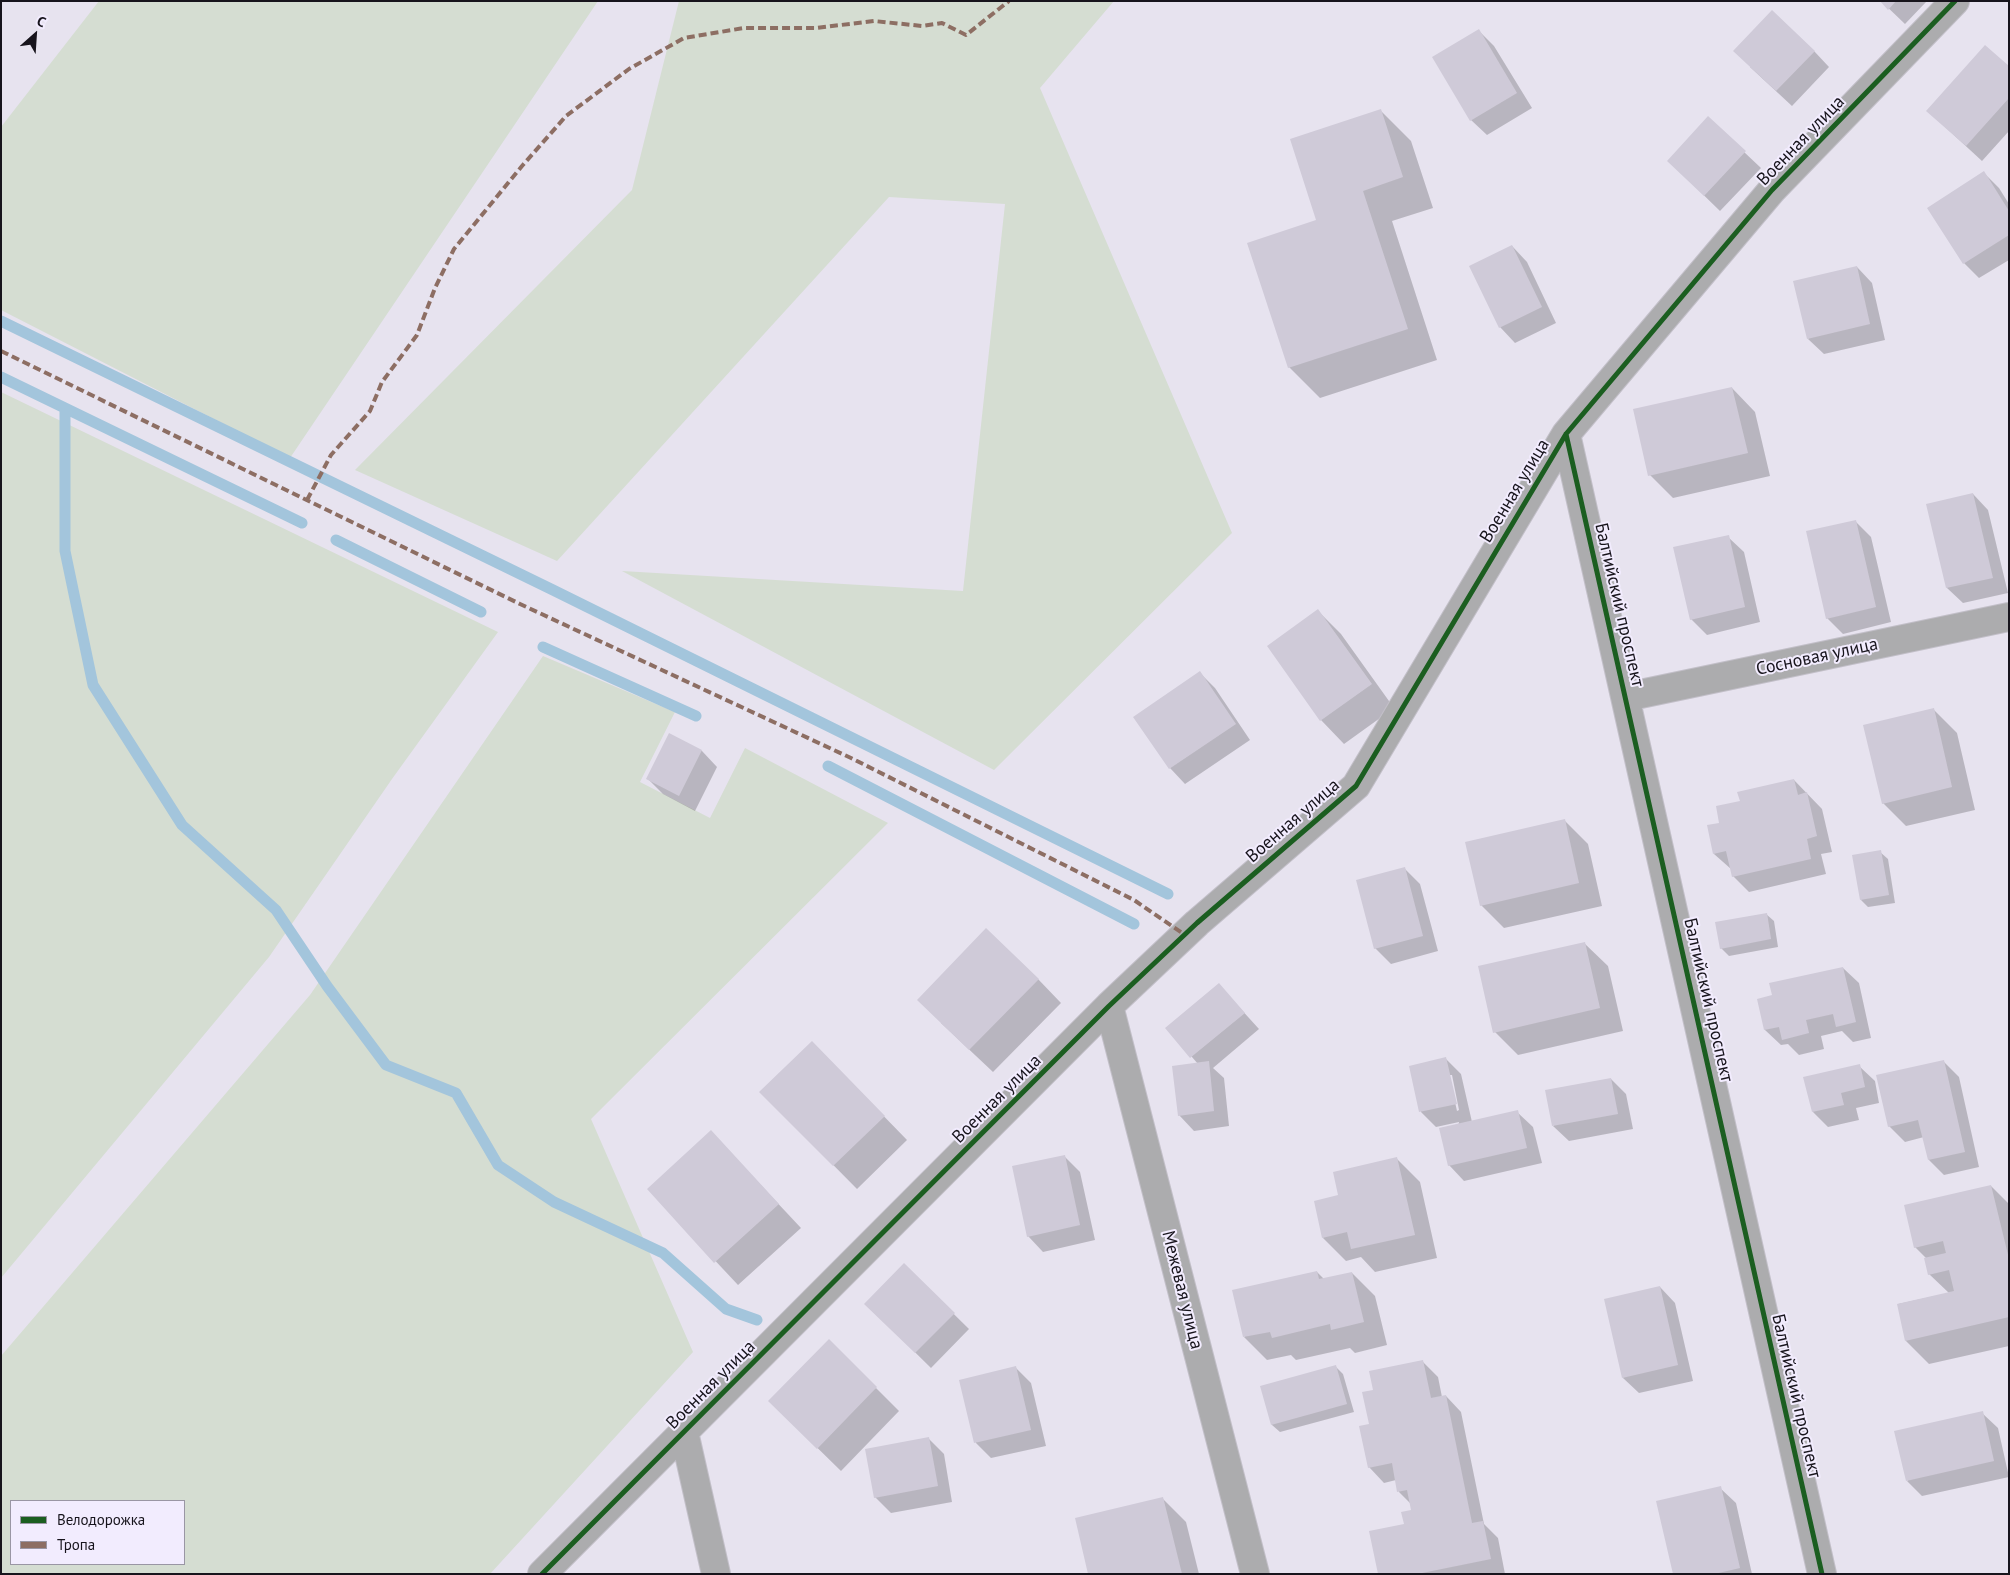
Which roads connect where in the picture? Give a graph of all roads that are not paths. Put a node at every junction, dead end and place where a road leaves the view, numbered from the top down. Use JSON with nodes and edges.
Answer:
{"nodes":[{"id":1,"x":1955,"y":1,"type":"edge"},
{"id":2,"x":1566,"y":434,"type":"junction"},
{"id":3,"x":2009,"y":617,"type":"edge"},
{"id":4,"x":1626,"y":697,"type":"junction"},
{"id":5,"x":1110,"y":1006,"type":"junction"},
{"id":6,"x":684,"y":1432,"type":"junction"},
{"id":7,"x":542,"y":1574,"type":"edge"},
{"id":8,"x":716,"y":1574,"type":"edge"},
{"id":9,"x":1256,"y":1574,"type":"edge"},
{"id":10,"x":1822,"y":1574,"type":"edge"}],
"edges":[{"from":1,"to":2,"type":"street","name":"Военная улица"},
{"from":2,"to":4,"type":"street","name":"Балтийский проспект"},
{"from":2,"to":5,"type":"street","name":"Военная улица"},
{"from":3,"to":4,"type":"street","name":"Сосновая улица"},
{"from":4,"to":10,"type":"street","name":"Балтийский проспект"},
{"from":5,"to":6,"type":"street","name":"Военная улица"},
{"from":5,"to":9,"type":"street","name":"Межевая улица"},
{"from":6,"to":7,"type":"street","name":"Военная улица"},
{"from":6,"to":8,"type":"street"}]}
